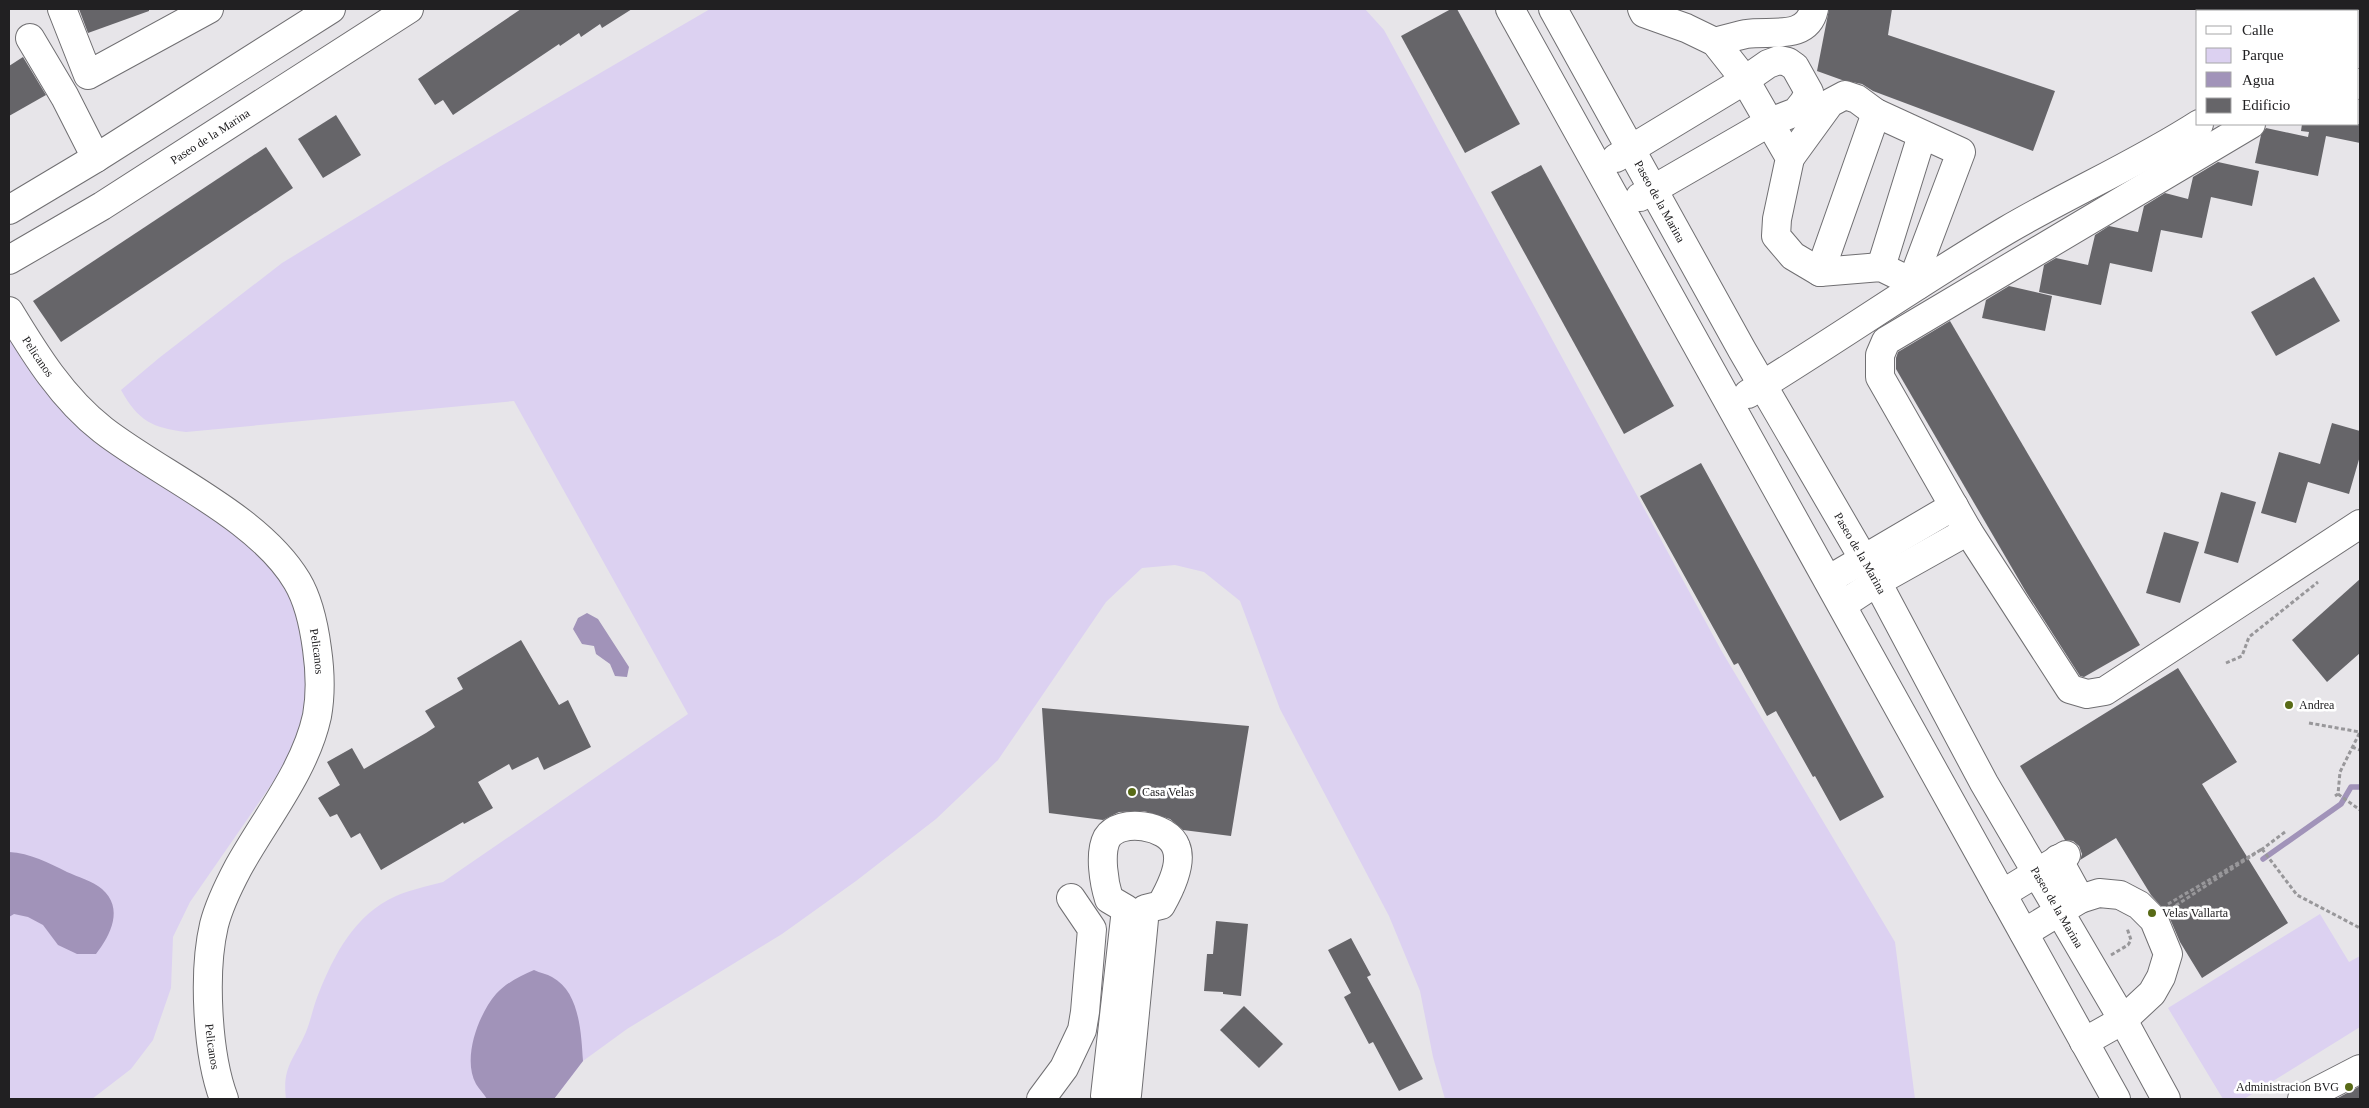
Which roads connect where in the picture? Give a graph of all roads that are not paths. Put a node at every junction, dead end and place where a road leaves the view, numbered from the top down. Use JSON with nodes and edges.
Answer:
{"nodes":[{"id":1,"x":62,"y":9,"type":"edge"},
{"id":2,"x":209,"y":9,"type":"edge"},
{"id":3,"x":331,"y":9,"type":"edge"},
{"id":4,"x":409,"y":9,"type":"edge"},
{"id":5,"x":1510,"y":9,"type":"edge"},
{"id":6,"x":1553,"y":9,"type":"edge"},
{"id":7,"x":1642,"y":9,"type":"edge"},
{"id":8,"x":1814,"y":9,"type":"edge"},
{"id":9,"x":30,"y":38,"type":"dead end"},
{"id":10,"x":1715,"y":42,"type":"junction"},
{"id":11,"x":1745,"y":80,"type":"junction"},
{"id":12,"x":1876,"y":113,"type":"junction"},
{"id":13,"x":1770,"y":122,"type":"junction"},
{"id":14,"x":2197,"y":125,"type":"edge"},
{"id":15,"x":2249,"y":125,"type":"edge"},
{"id":16,"x":1922,"y":135,"type":"junction"},
{"id":17,"x":1630,"y":149,"type":"junction"},
{"id":18,"x":96,"y":158,"type":"junction"},
{"id":19,"x":1790,"y":158,"type":"junction"},
{"id":20,"x":1599,"y":169,"type":"junction"},
{"id":21,"x":1654,"y":188,"type":"junction"},
{"id":22,"x":1622,"y":209,"type":"junction"},
{"id":23,"x":9,"y":210,"type":"edge"},
{"id":24,"x":9,"y":260,"type":"edge"},
{"id":25,"x":1881,"y":267,"type":"junction"},
{"id":26,"x":1820,"y":272,"type":"junction"},
{"id":27,"x":1915,"y":283,"type":"junction"},
{"id":28,"x":9,"y":311,"type":"edge"},
{"id":29,"x":1742,"y":350,"type":"junction"},
{"id":30,"x":1710,"y":368,"type":"junction"},
{"id":31,"x":1764,"y":385,"type":"junction"},
{"id":32,"x":1731,"y":405,"type":"junction"},
{"id":33,"x":1954,"y":506,"type":"junction"},
{"id":34,"x":2360,"y":524,"type":"edge"},
{"id":35,"x":1968,"y":531,"type":"junction"},
{"id":36,"x":1862,"y":558,"type":"junction"},
{"id":37,"x":1828,"y":580,"type":"junction"},
{"id":38,"x":1877,"y":582,"type":"junction"},
{"id":39,"x":1842,"y":605,"type":"junction"},
{"id":40,"x":2053,"y":862,"type":"junction"},
{"id":41,"x":2002,"y":894,"type":"junction"},
{"id":42,"x":1070,"y":898,"type":"dead end"},
{"id":43,"x":2069,"y":905,"type":"junction"},
{"id":44,"x":1136,"y":909,"type":"dead end"},
{"id":45,"x":2024,"y":933,"type":"junction"},
{"id":46,"x":2123,"y":1020,"type":"junction"},
{"id":47,"x":1082,"y":1030,"type":"junction"},
{"id":48,"x":1123,"y":1032,"type":"junction"},
{"id":49,"x":2084,"y":1042,"type":"junction"},
{"id":50,"x":2360,"y":1069,"type":"edge"},
{"id":51,"x":1118,"y":1097,"type":"edge"},
{"id":52,"x":224,"y":1099,"type":"edge"},
{"id":53,"x":1041,"y":1099,"type":"edge"},
{"id":54,"x":2116,"y":1099,"type":"edge"},
{"id":55,"x":2166,"y":1099,"type":"edge"},
{"id":56,"x":2302,"y":1099,"type":"edge"}],
"edges":[{"from":1,"to":2,"type":"street"},
{"from":3,"to":18,"type":"street"},
{"from":4,"to":24,"type":"street","name":"Paseo de la Marina"},
{"from":5,"to":20,"type":"street"},
{"from":6,"to":17,"type":"street","name":"Paseo de la Marina"},
{"from":7,"to":10,"type":"street"},
{"from":8,"to":10,"type":"street"},
{"from":9,"to":18,"type":"street"},
{"from":10,"to":11,"type":"street"},
{"from":11,"to":13,"type":"street"},
{"from":11,"to":13,"type":"street"},
{"from":11,"to":17,"type":"street"},
{"from":12,"to":16,"type":"street"},
{"from":12,"to":19,"type":"street"},
{"from":12,"to":26,"type":"street"},
{"from":13,"to":19,"type":"street"},
{"from":13,"to":21,"type":"street"},
{"from":14,"to":27,"type":"street"},
{"from":15,"to":33,"type":"street"},
{"from":16,"to":25,"type":"street"},
{"from":16,"to":27,"type":"street"},
{"from":17,"to":20,"type":"street"},
{"from":17,"to":21,"type":"street","name":"Paseo de la Marina"},
{"from":18,"to":23,"type":"street"},
{"from":19,"to":26,"type":"street"},
{"from":20,"to":22,"type":"street"},
{"from":21,"to":22,"type":"street"},
{"from":21,"to":29,"type":"street","name":"Paseo de la Marina"},
{"from":22,"to":30,"type":"street"},
{"from":25,"to":26,"type":"street"},
{"from":25,"to":27,"type":"street"},
{"from":27,"to":31,"type":"street"},
{"from":28,"to":52,"type":"street","name":"Pelicanos"},
{"from":29,"to":30,"type":"street"},
{"from":29,"to":31,"type":"street","name":"Paseo de la Marina"},
{"from":30,"to":32,"type":"street"},
{"from":31,"to":32,"type":"street"},
{"from":31,"to":36,"type":"street","name":"Paseo de la Marina"},
{"from":32,"to":37,"type":"street"},
{"from":33,"to":35,"type":"street"},
{"from":33,"to":36,"type":"street"},
{"from":34,"to":35,"type":"street"},
{"from":35,"to":38,"type":"street"},
{"from":36,"to":37,"type":"street"},
{"from":36,"to":38,"type":"street","name":"Paseo de la Marina"},
{"from":37,"to":39,"type":"street"},
{"from":38,"to":39,"type":"street"},
{"from":38,"to":40,"type":"street","name":"Paseo de la Marina"},
{"from":39,"to":41,"type":"street"},
{"from":40,"to":41,"type":"street"},
{"from":40,"to":43,"type":"street","name":"Paseo de la Marina"},
{"from":41,"to":45,"type":"street"},
{"from":42,"to":47,"type":"street"},
{"from":43,"to":45,"type":"street"},
{"from":43,"to":46,"type":"street","name":"Paseo de la Marina"},
{"from":43,"to":46,"type":"street"},
{"from":44,"to":48,"type":"street"},
{"from":45,"to":49,"type":"street"},
{"from":46,"to":49,"type":"street"},
{"from":46,"to":55,"type":"street","name":"Paseo de la Marina"},
{"from":47,"to":48,"type":"street"},
{"from":47,"to":53,"type":"street"},
{"from":48,"to":51,"type":"street"},
{"from":49,"to":54,"type":"street"},
{"from":50,"to":56,"type":"street"}]}
